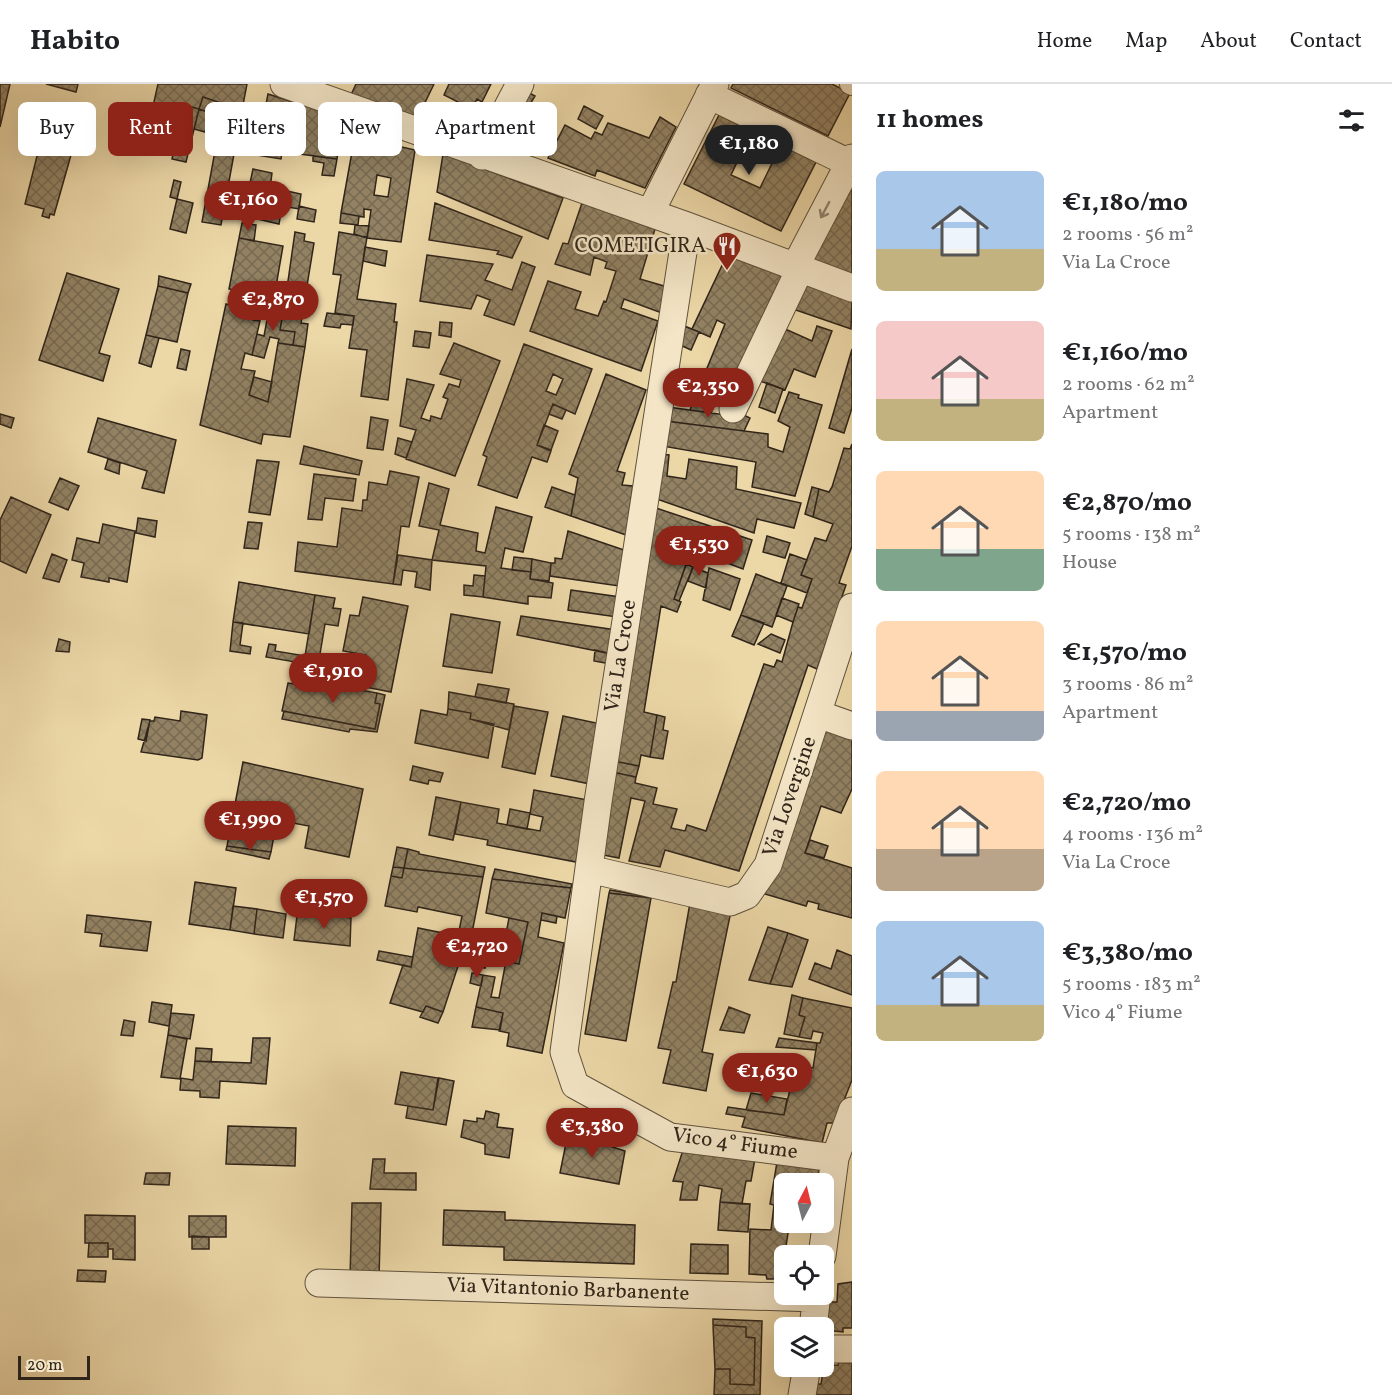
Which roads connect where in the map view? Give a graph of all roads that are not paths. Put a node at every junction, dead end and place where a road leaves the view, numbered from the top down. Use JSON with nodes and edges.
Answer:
{"nodes":[{"id":1,"x":284,"y":84,"type":"edge"},
{"id":2,"x":520,"y":84,"type":"edge"},
{"id":3,"x":712,"y":89,"type":"edge"},
{"id":4,"x":345,"y":94,"type":"edge"},
{"id":5,"x":510,"y":102,"type":"edge"},
{"id":6,"x":414,"y":125,"type":"edge"},
{"id":7,"x":482,"y":156,"type":"edge"},
{"id":8,"x":851,"y":161,"type":"edge"},
{"id":9,"x":650,"y":213,"type":"junction"},
{"id":10,"x":687,"y":226,"type":"junction"},
{"id":11,"x":798,"y":268,"type":"junction"},
{"id":12,"x":852,"y":288,"type":"edge"},
{"id":13,"x":733,"y":409,"type":"dead end"},
{"id":14,"x":852,"y":607,"type":"edge"},
{"id":15,"x":818,"y":714,"type":"junction"},
{"id":16,"x":852,"y":726,"type":"edge"},
{"id":17,"x":589,"y":869,"type":"junction"},
{"id":18,"x":575,"y":1085,"type":"joint"},
{"id":19,"x":852,"y":1111,"type":"edge"},
{"id":20,"x":835,"y":1158,"type":"junction"},
{"id":21,"x":823,"y":1245,"type":"edge"},
{"id":22,"x":319,"y":1283,"type":"dead end"},
{"id":23,"x":774,"y":1295,"type":"edge"},
{"id":24,"x":834,"y":1349,"type":"edge"},
{"id":25,"x":852,"y":1349,"type":"edge"},
{"id":26,"x":805,"y":1377,"type":"edge"},
{"id":27,"x":802,"y":1395,"type":"edge"}],
"edges":[{"from":1,"to":4,"type":"street"},
{"from":2,"to":5,"type":"street"},
{"from":3,"to":8,"type":"street"},
{"from":3,"to":9,"type":"street"},
{"from":4,"to":6,"type":"street"},
{"from":7,"to":9,"type":"street"},
{"from":8,"to":11,"type":"street","one_way":true},
{"from":9,"to":10,"type":"street"},
{"from":10,"to":11,"type":"street"},
{"from":10,"to":17,"type":"street","name":"Via La Croce"},
{"from":11,"to":12,"type":"street"},
{"from":11,"to":13,"type":"street"},
{"from":14,"to":15,"type":"street","name":"Via Lovergine"},
{"from":15,"to":16,"type":"street"},
{"from":15,"to":17,"type":"street","name":"Via Lovergine"},
{"from":17,"to":18,"type":"street","name":"Via La Croce"},
{"from":18,"to":20,"type":"street","name":"Vico 4° Fiume"},
{"from":19,"to":20,"type":"street"},
{"from":20,"to":21,"type":"street"},
{"from":22,"to":23,"type":"street","name":"Via Vitantonio Barbanente"},
{"from":24,"to":25,"type":"street"},
{"from":26,"to":27,"type":"street"}]}
